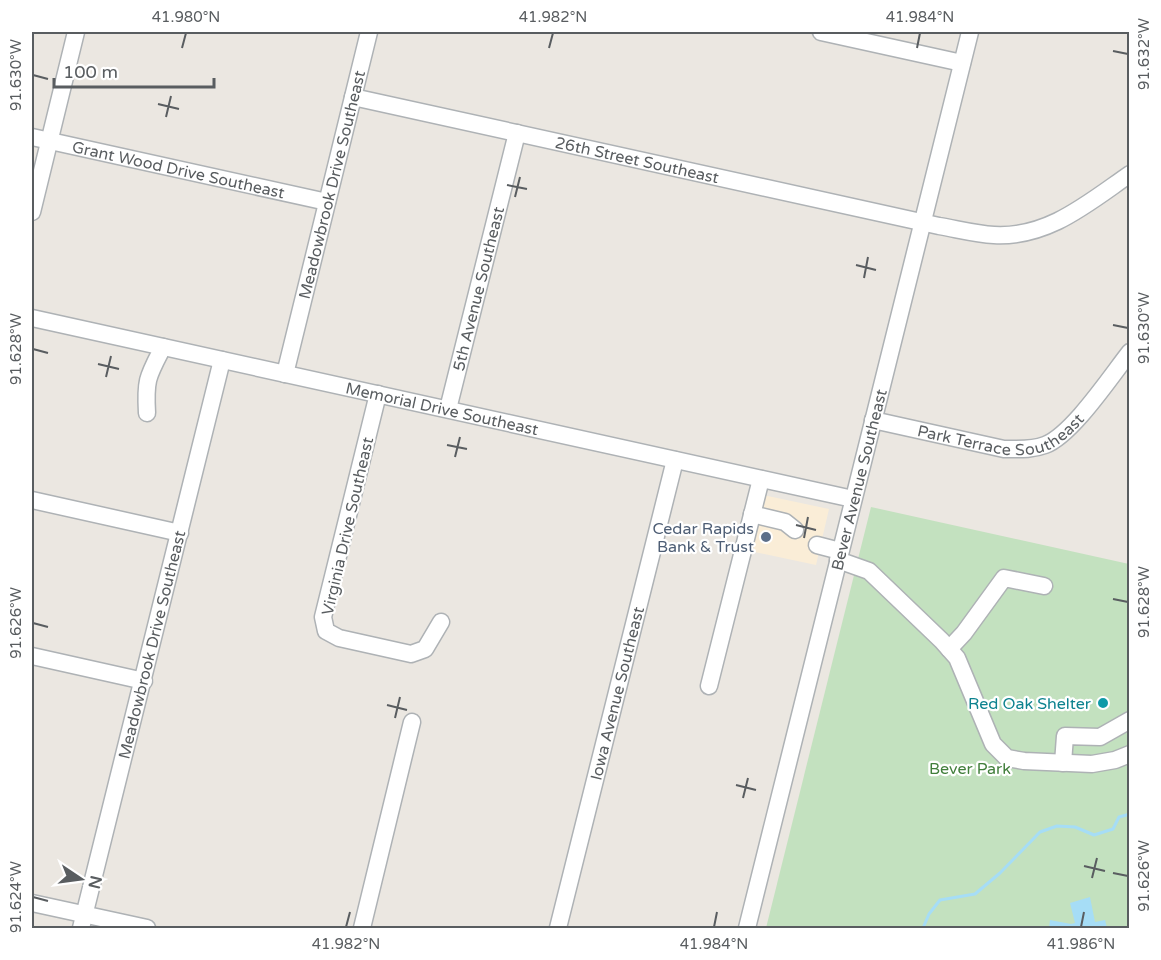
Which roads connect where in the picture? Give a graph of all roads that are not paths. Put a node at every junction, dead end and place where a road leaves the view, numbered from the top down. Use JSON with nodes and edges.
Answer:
{"nodes":[{"id":1,"x":76,"y":32,"type":"edge"},
{"id":2,"x":369,"y":32,"type":"edge"},
{"id":3,"x":821,"y":32,"type":"edge"},
{"id":4,"x":970,"y":32,"type":"edge"},
{"id":5,"x":873,"y":37,"type":"edge"},
{"id":6,"x":962,"y":63,"type":"junction"},
{"id":7,"x":353,"y":98,"type":"junction"},
{"id":8,"x":517,"y":133,"type":"junction"},
{"id":9,"x":32,"y":137,"type":"edge"},
{"id":10,"x":49,"y":141,"type":"junction"},
{"id":11,"x":1130,"y":174,"type":"edge"},
{"id":12,"x":327,"y":202,"type":"junction"},
{"id":13,"x":32,"y":212,"type":"edge"},
{"id":14,"x":922,"y":222,"type":"junction"},
{"id":15,"x":32,"y":318,"type":"edge"},
{"id":16,"x":163,"y":347,"type":"junction"},
{"id":17,"x":1130,"y":352,"type":"edge"},
{"id":18,"x":222,"y":360,"type":"junction"},
{"id":19,"x":285,"y":374,"type":"junction"},
{"id":20,"x":378,"y":394,"type":"junction"},
{"id":21,"x":448,"y":409,"type":"junction"},
{"id":22,"x":147,"y":413,"type":"dead end"},
{"id":23,"x":873,"y":420,"type":"junction"},
{"id":24,"x":675,"y":460,"type":"junction"},
{"id":25,"x":761,"y":479,"type":"junction"},
{"id":26,"x":853,"y":499,"type":"junction"},
{"id":27,"x":32,"y":500,"type":"edge"},
{"id":28,"x":752,"y":513,"type":"junction"},
{"id":29,"x":795,"y":530,"type":"dead end"},
{"id":30,"x":180,"y":533,"type":"junction"},
{"id":31,"x":817,"y":545,"type":"dead end"},
{"id":32,"x":839,"y":556,"type":"junction"},
{"id":33,"x":1044,"y":586,"type":"dead end"},
{"id":34,"x":441,"y":622,"type":"dead end"},
{"id":35,"x":949,"y":649,"type":"junction"},
{"id":36,"x":32,"y":656,"type":"edge"},
{"id":37,"x":144,"y":681,"type":"junction"},
{"id":38,"x":709,"y":686,"type":"dead end"},
{"id":39,"x":1130,"y":720,"type":"edge"},
{"id":40,"x":412,"y":722,"type":"dead end"},
{"id":41,"x":1130,"y":754,"type":"edge"},
{"id":42,"x":1063,"y":763,"type":"junction"},
{"id":43,"x":32,"y":903,"type":"edge"},
{"id":44,"x":82,"y":922,"type":"edge"},
{"id":45,"x":147,"y":928,"type":"edge"},
{"id":46,"x":362,"y":928,"type":"edge"},
{"id":47,"x":558,"y":928,"type":"edge"},
{"id":48,"x":747,"y":928,"type":"edge"}],
"edges":[{"from":1,"to":10,"type":"street"},
{"from":2,"to":7,"type":"street","name":"Meadowbrook Drive Southeast"},
{"from":3,"to":5,"type":"street"},
{"from":4,"to":6,"type":"street","name":"Bever Avenue Southeast"},
{"from":5,"to":6,"type":"street"},
{"from":6,"to":14,"type":"street","name":"Bever Avenue Southeast"},
{"from":7,"to":8,"type":"street","name":"26th Street Southeast"},
{"from":7,"to":12,"type":"street","name":"Meadowbrook Drive Southeast"},
{"from":8,"to":14,"type":"street","name":"26th Street Southeast"},
{"from":8,"to":21,"type":"street","name":"5th Avenue Southeast"},
{"from":9,"to":10,"type":"street","name":"Grant Wood Drive Southeast"},
{"from":10,"to":12,"type":"street","name":"Grant Wood Drive Southeast"},
{"from":10,"to":13,"type":"street"},
{"from":11,"to":14,"type":"street","name":"26th Street Southeast"},
{"from":12,"to":19,"type":"street","name":"Meadowbrook Drive Southeast"},
{"from":14,"to":23,"type":"street","name":"Bever Avenue Southeast"},
{"from":15,"to":16,"type":"street","name":"Memorial Drive Southeast"},
{"from":16,"to":18,"type":"street","name":"Memorial Drive Southeast"},
{"from":16,"to":22,"type":"street"},
{"from":17,"to":23,"type":"street","name":"Park Terrace Southeast"},
{"from":18,"to":19,"type":"street","name":"Memorial Drive Southeast"},
{"from":18,"to":30,"type":"street","name":"Meadowbrook Drive Southeast"},
{"from":19,"to":20,"type":"street","name":"Memorial Drive Southeast"},
{"from":20,"to":21,"type":"street","name":"Memorial Drive Southeast"},
{"from":20,"to":34,"type":"street","name":"Virginia Drive Southeast"},
{"from":21,"to":24,"type":"street","name":"Memorial Drive Southeast"},
{"from":23,"to":26,"type":"street","name":"Bever Avenue Southeast"},
{"from":24,"to":25,"type":"street","name":"Memorial Drive Southeast"},
{"from":24,"to":47,"type":"street","name":"Iowa Avenue Southeast"},
{"from":25,"to":26,"type":"street","name":"Memorial Drive Southeast"},
{"from":25,"to":28,"type":"street"},
{"from":26,"to":32,"type":"street","name":"Bever Avenue Southeast"},
{"from":27,"to":30,"type":"street"},
{"from":28,"to":29,"type":"street"},
{"from":28,"to":38,"type":"street"},
{"from":30,"to":37,"type":"street","name":"Meadowbrook Drive Southeast"},
{"from":31,"to":32,"type":"street"},
{"from":32,"to":35,"type":"street"},
{"from":32,"to":48,"type":"street","name":"Bever Avenue Southeast"},
{"from":33,"to":35,"type":"street"},
{"from":35,"to":42,"type":"street"},
{"from":36,"to":37,"type":"street"},
{"from":37,"to":44,"type":"street","name":"Meadowbrook Drive Southeast"},
{"from":39,"to":42,"type":"street"},
{"from":40,"to":46,"type":"street"},
{"from":41,"to":42,"type":"street"},
{"from":43,"to":44,"type":"street"},
{"from":44,"to":45,"type":"street"}]}
